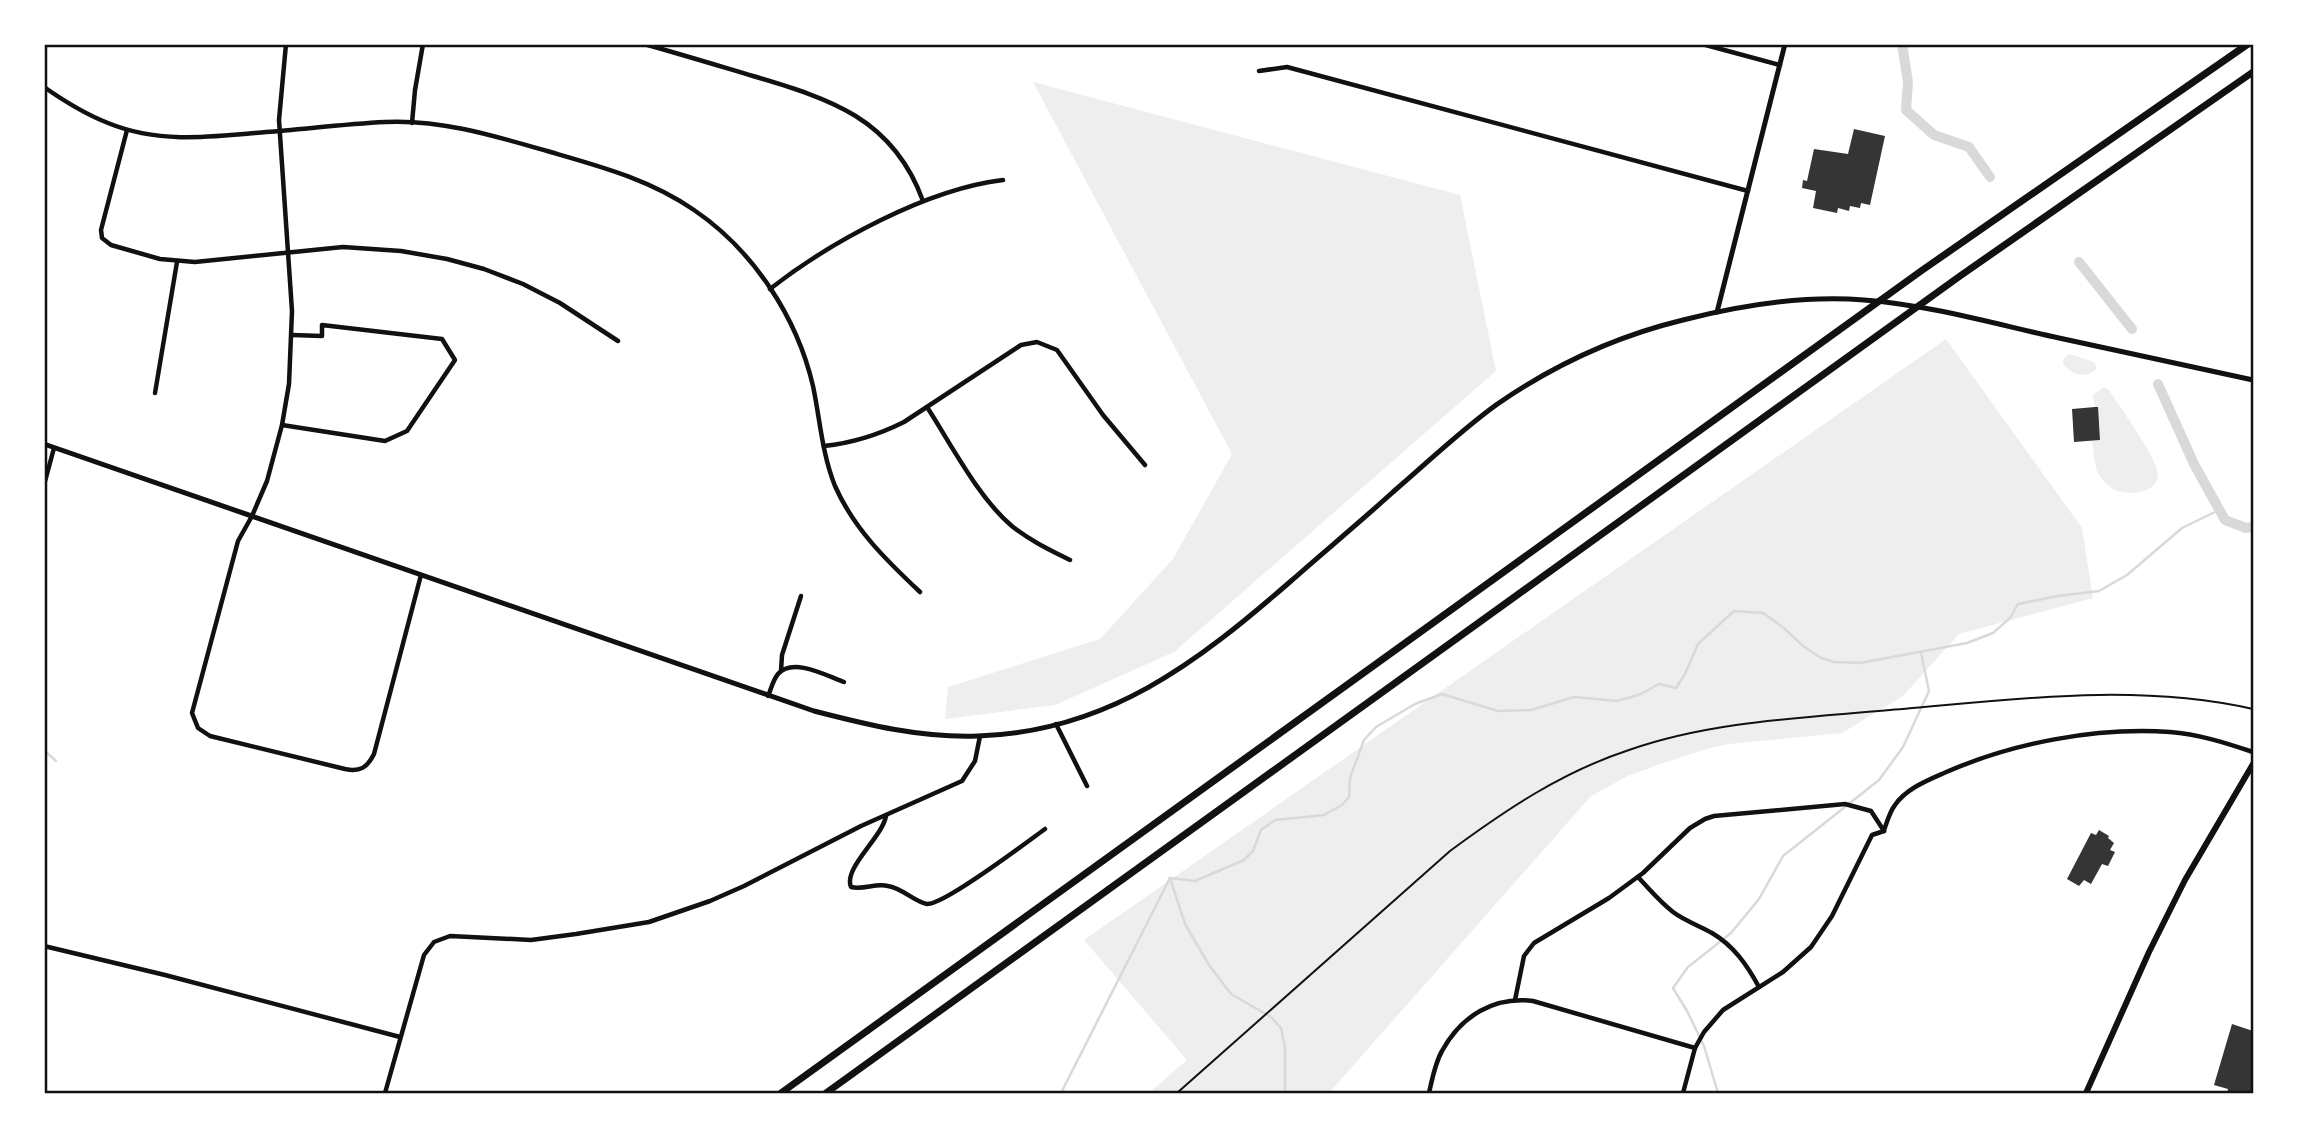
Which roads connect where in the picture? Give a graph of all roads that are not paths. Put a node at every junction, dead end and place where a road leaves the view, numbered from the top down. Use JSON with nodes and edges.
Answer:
{"nodes":[{"id":1,"x":286,"y":44,"type":"edge"},
{"id":2,"x":423,"y":44,"type":"edge"},
{"id":3,"x":644,"y":44,"type":"edge"},
{"id":4,"x":1702,"y":44,"type":"edge"},
{"id":5,"x":1785,"y":44,"type":"edge"},
{"id":6,"x":2248,"y":44,"type":"edge"},
{"id":7,"x":1780,"y":65,"type":"junction"},
{"id":8,"x":1259,"y":71,"type":"dead end"},
{"id":9,"x":2253,"y":72,"type":"edge"},
{"id":10,"x":44,"y":87,"type":"edge"},
{"id":11,"x":412,"y":123,"type":"junction"},
{"id":12,"x":127,"y":130,"type":"junction"},
{"id":13,"x":279,"y":131,"type":"junction"},
{"id":14,"x":1003,"y":180,"type":"dead end"},
{"id":15,"x":1748,"y":191,"type":"junction"},
{"id":16,"x":923,"y":201,"type":"junction"},
{"id":17,"x":289,"y":253,"type":"junction"},
{"id":18,"x":177,"y":261,"type":"junction"},
{"id":19,"x":771,"y":289,"type":"junction"},
{"id":20,"x":1717,"y":312,"type":"junction"},
{"id":21,"x":292,"y":335,"type":"junction"},
{"id":22,"x":618,"y":341,"type":"dead end"},
{"id":23,"x":2253,"y":380,"type":"edge"},
{"id":24,"x":155,"y":393,"type":"dead end"},
{"id":25,"x":927,"y":407,"type":"junction"},
{"id":26,"x":282,"y":425,"type":"junction"},
{"id":27,"x":44,"y":444,"type":"edge"},
{"id":28,"x":824,"y":446,"type":"junction"},
{"id":29,"x":54,"y":448,"type":"junction"},
{"id":30,"x":1145,"y":465,"type":"dead end"},
{"id":31,"x":44,"y":485,"type":"edge"},
{"id":32,"x":252,"y":516,"type":"junction"},
{"id":33,"x":1070,"y":560,"type":"dead end"},
{"id":34,"x":421,"y":575,"type":"junction"},
{"id":35,"x":920,"y":592,"type":"dead end"},
{"id":36,"x":801,"y":596,"type":"dead end"},
{"id":37,"x":782,"y":671,"type":"junction"},
{"id":38,"x":844,"y":682,"type":"dead end"},
{"id":39,"x":768,"y":695,"type":"junction"},
{"id":40,"x":1056,"y":724,"type":"junction"},
{"id":41,"x":980,"y":736,"type":"junction"},
{"id":42,"x":2253,"y":752,"type":"edge"},
{"id":43,"x":2253,"y":764,"type":"edge"},
{"id":44,"x":1087,"y":786,"type":"dead end"},
{"id":45,"x":886,"y":815,"type":"junction"},
{"id":46,"x":1045,"y":829,"type":"dead end"},
{"id":47,"x":1884,"y":831,"type":"junction"},
{"id":48,"x":1638,"y":877,"type":"junction"},
{"id":49,"x":44,"y":946,"type":"edge"},
{"id":50,"x":1759,"y":987,"type":"junction"},
{"id":51,"x":1515,"y":1000,"type":"junction"},
{"id":52,"x":400,"y":1037,"type":"junction"},
{"id":53,"x":1696,"y":1048,"type":"junction"},
{"id":54,"x":385,"y":1093,"type":"edge"},
{"id":55,"x":781,"y":1093,"type":"edge"},
{"id":56,"x":826,"y":1093,"type":"edge"},
{"id":57,"x":1429,"y":1093,"type":"edge"},
{"id":58,"x":1683,"y":1093,"type":"edge"},
{"id":59,"x":2086,"y":1093,"type":"edge"}],
"edges":[{"from":1,"to":13,"type":"street"},
{"from":2,"to":11,"type":"street"},
{"from":3,"to":16,"type":"street"},
{"from":4,"to":7,"type":"street"},
{"from":5,"to":7,"type":"main road"},
{"from":6,"to":55,"type":"highway"},
{"from":7,"to":15,"type":"main road"},
{"from":8,"to":15,"type":"street"},
{"from":9,"to":56,"type":"highway"},
{"from":10,"to":12,"type":"street"},
{"from":11,"to":13,"type":"street"},
{"from":11,"to":19,"type":"street"},
{"from":12,"to":13,"type":"street"},
{"from":12,"to":18,"type":"street"},
{"from":13,"to":17,"type":"street"},
{"from":14,"to":16,"type":"street"},
{"from":15,"to":20,"type":"main road"},
{"from":16,"to":19,"type":"street"},
{"from":17,"to":18,"type":"street"},
{"from":17,"to":21,"type":"street"},
{"from":17,"to":22,"type":"street"},
{"from":18,"to":24,"type":"street"},
{"from":19,"to":28,"type":"street"},
{"from":20,"to":23,"type":"main road"},
{"from":20,"to":40,"type":"main road"},
{"from":21,"to":26,"type":"street"},
{"from":21,"to":26,"type":"street"},
{"from":25,"to":28,"type":"street"},
{"from":25,"to":30,"type":"street"},
{"from":25,"to":33,"type":"street"},
{"from":26,"to":32,"type":"street"},
{"from":27,"to":29,"type":"main road"},
{"from":28,"to":35,"type":"street"},
{"from":29,"to":31,"type":"street"},
{"from":29,"to":32,"type":"main road"},
{"from":32,"to":34,"type":"main road"},
{"from":32,"to":34,"type":"street"},
{"from":34,"to":39,"type":"main road"},
{"from":36,"to":37,"type":"street"},
{"from":37,"to":38,"type":"street"},
{"from":37,"to":39,"type":"street"},
{"from":39,"to":41,"type":"main road"},
{"from":40,"to":41,"type":"main road"},
{"from":40,"to":44,"type":"street"},
{"from":41,"to":45,"type":"street"},
{"from":42,"to":47,"type":"street"},
{"from":43,"to":59,"type":"main road"},
{"from":45,"to":46,"type":"street"},
{"from":45,"to":52,"type":"street"},
{"from":47,"to":48,"type":"street"},
{"from":47,"to":50,"type":"street"},
{"from":48,"to":50,"type":"street"},
{"from":48,"to":51,"type":"street"},
{"from":49,"to":52,"type":"street"},
{"from":50,"to":53,"type":"street"},
{"from":51,"to":53,"type":"street"},
{"from":51,"to":57,"type":"street"},
{"from":52,"to":54,"type":"street"},
{"from":53,"to":58,"type":"street"}]}
